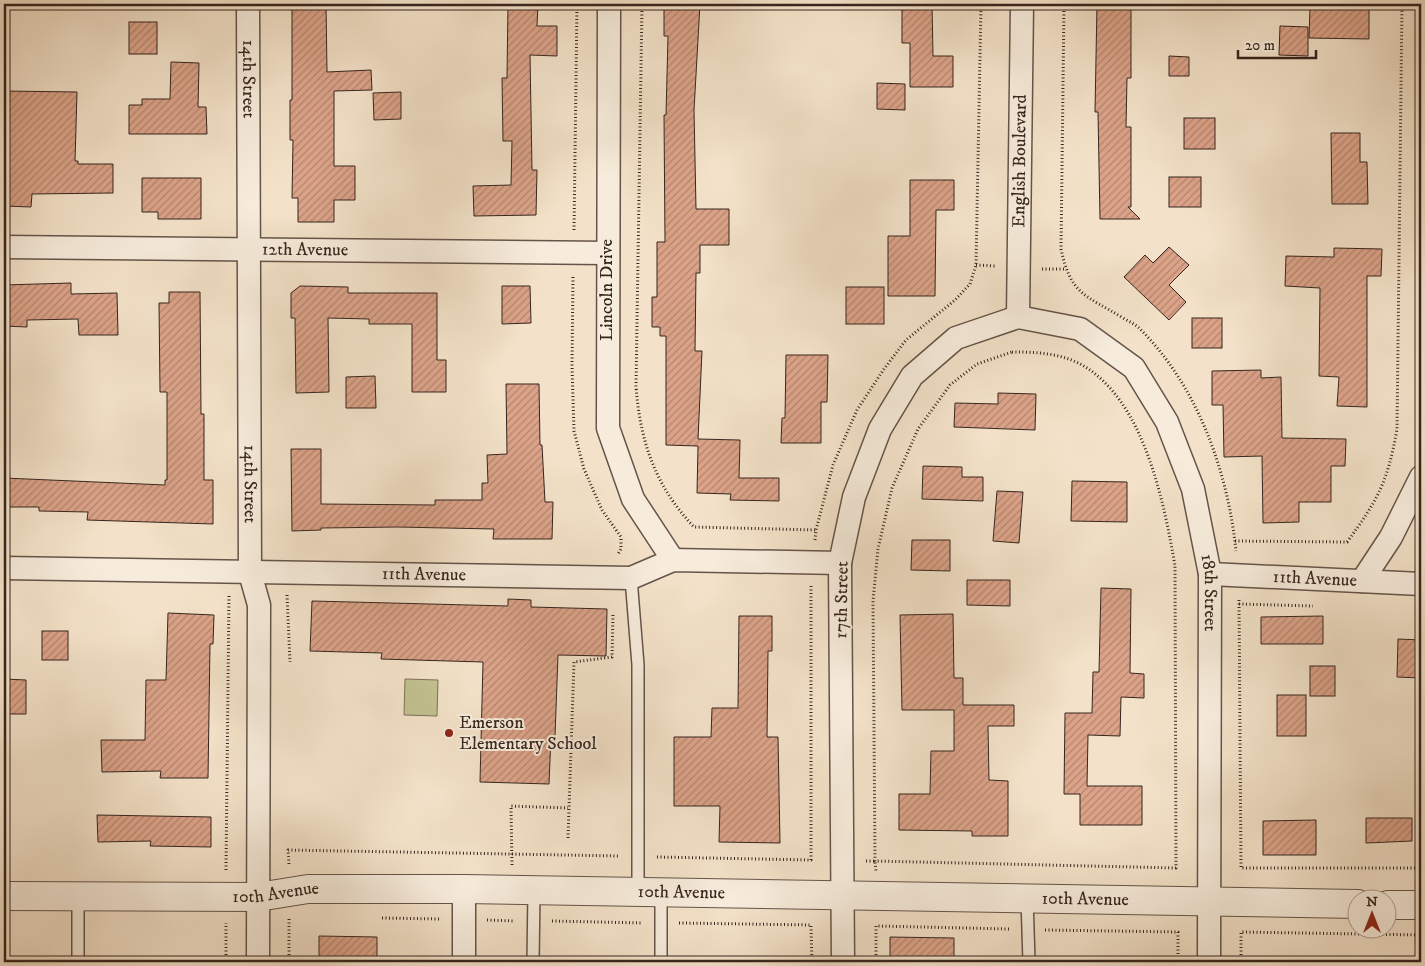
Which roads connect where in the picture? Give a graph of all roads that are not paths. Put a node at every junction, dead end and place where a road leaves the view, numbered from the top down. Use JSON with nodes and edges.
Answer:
{"nodes":[{"id":1,"x":248,"y":4,"type":"edge"},
{"id":2,"x":609,"y":4,"type":"edge"},
{"id":3,"x":1022,"y":4,"type":"edge"},
{"id":4,"x":4,"y":247,"type":"edge"},
{"id":5,"x":251,"y":251,"type":"junction"},
{"id":6,"x":607,"y":254,"type":"junction"},
{"id":7,"x":1018,"y":317,"type":"junction"},
{"id":8,"x":1421,"y":478,"type":"edge"},
{"id":9,"x":673,"y":560,"type":"junction"},
{"id":10,"x":840,"y":563,"type":"junction"},
{"id":11,"x":4,"y":568,"type":"edge"},
{"id":12,"x":250,"y":573,"type":"junction"},
{"id":13,"x":1210,"y":574,"type":"junction"},
{"id":14,"x":631,"y":578,"type":"junction"},
{"id":15,"x":1362,"y":581,"type":"junction"},
{"id":16,"x":1421,"y":584,"type":"edge"},
{"id":17,"x":464,"y":889,"type":"junction"},
{"id":18,"x":534,"y":891,"type":"junction"},
{"id":19,"x":650,"y":892,"type":"junction"},
{"id":20,"x":4,"y":896,"type":"edge"},
{"id":21,"x":78,"y":896,"type":"junction"},
{"id":22,"x":843,"y":896,"type":"junction"},
{"id":23,"x":258,"y":897,"type":"junction"},
{"id":24,"x":1026,"y":898,"type":"junction"},
{"id":25,"x":1208,"y":901,"type":"junction"},
{"id":26,"x":1348,"y":904,"type":"edge"},
{"id":27,"x":1398,"y":905,"type":"edge"},
{"id":28,"x":1421,"y":906,"type":"edge"},
{"id":29,"x":78,"y":962,"type":"edge"},
{"id":30,"x":258,"y":962,"type":"edge"},
{"id":31,"x":464,"y":962,"type":"edge"},
{"id":32,"x":533,"y":962,"type":"edge"},
{"id":33,"x":661,"y":962,"type":"edge"},
{"id":34,"x":843,"y":962,"type":"edge"},
{"id":35,"x":1029,"y":962,"type":"edge"},
{"id":36,"x":1209,"y":962,"type":"edge"}],
"edges":[{"from":1,"to":5,"type":"street","name":"14th Street"},
{"from":2,"to":6,"type":"street","name":"Lincoln Drive"},
{"from":3,"to":7,"type":"street","name":"English Boulevard"},
{"from":4,"to":5,"type":"street","name":"12th Avenue"},
{"from":5,"to":6,"type":"street","name":"12th Avenue"},
{"from":5,"to":12,"type":"street","name":"14th Street"},
{"from":6,"to":9,"type":"street","name":"Lincoln Drive"},
{"from":7,"to":10,"type":"street","name":"17th Street"},
{"from":7,"to":13,"type":"street","name":"18th Street"},
{"from":8,"to":15,"type":"street"},
{"from":9,"to":10,"type":"street","name":"11th Avenue"},
{"from":9,"to":14,"type":"street","name":"11th Avenue"},
{"from":10,"to":22,"type":"street","name":"17th Street"},
{"from":11,"to":12,"type":"street","name":"11th Avenue"},
{"from":12,"to":14,"type":"street","name":"11th Avenue"},
{"from":12,"to":23,"type":"street","name":"14th Street"},
{"from":13,"to":15,"type":"street","name":"11th Avenue"},
{"from":13,"to":25,"type":"street","name":"18th Street"},
{"from":14,"to":19,"type":"lane"},
{"from":15,"to":16,"type":"street","name":"11th Avenue"},
{"from":17,"to":18,"type":"street","name":"10th Avenue"},
{"from":17,"to":23,"type":"street","name":"10th Avenue"},
{"from":17,"to":31,"type":"street"},
{"from":18,"to":19,"type":"street","name":"10th Avenue"},
{"from":18,"to":32,"type":"lane"},
{"from":19,"to":22,"type":"street","name":"10th Avenue"},
{"from":19,"to":33,"type":"lane"},
{"from":20,"to":21,"type":"street","name":"10th Avenue"},
{"from":21,"to":23,"type":"street","name":"10th Avenue"},
{"from":21,"to":29,"type":"lane"},
{"from":22,"to":24,"type":"street","name":"10th Avenue"},
{"from":22,"to":34,"type":"street","name":"17th Street"},
{"from":23,"to":30,"type":"street","name":"14th Street"},
{"from":24,"to":25,"type":"street","name":"10th Avenue"},
{"from":24,"to":35,"type":"lane"},
{"from":25,"to":26,"type":"street","name":"10th Avenue"},
{"from":25,"to":36,"type":"street","name":"18th Street"},
{"from":27,"to":28,"type":"street"}]}
